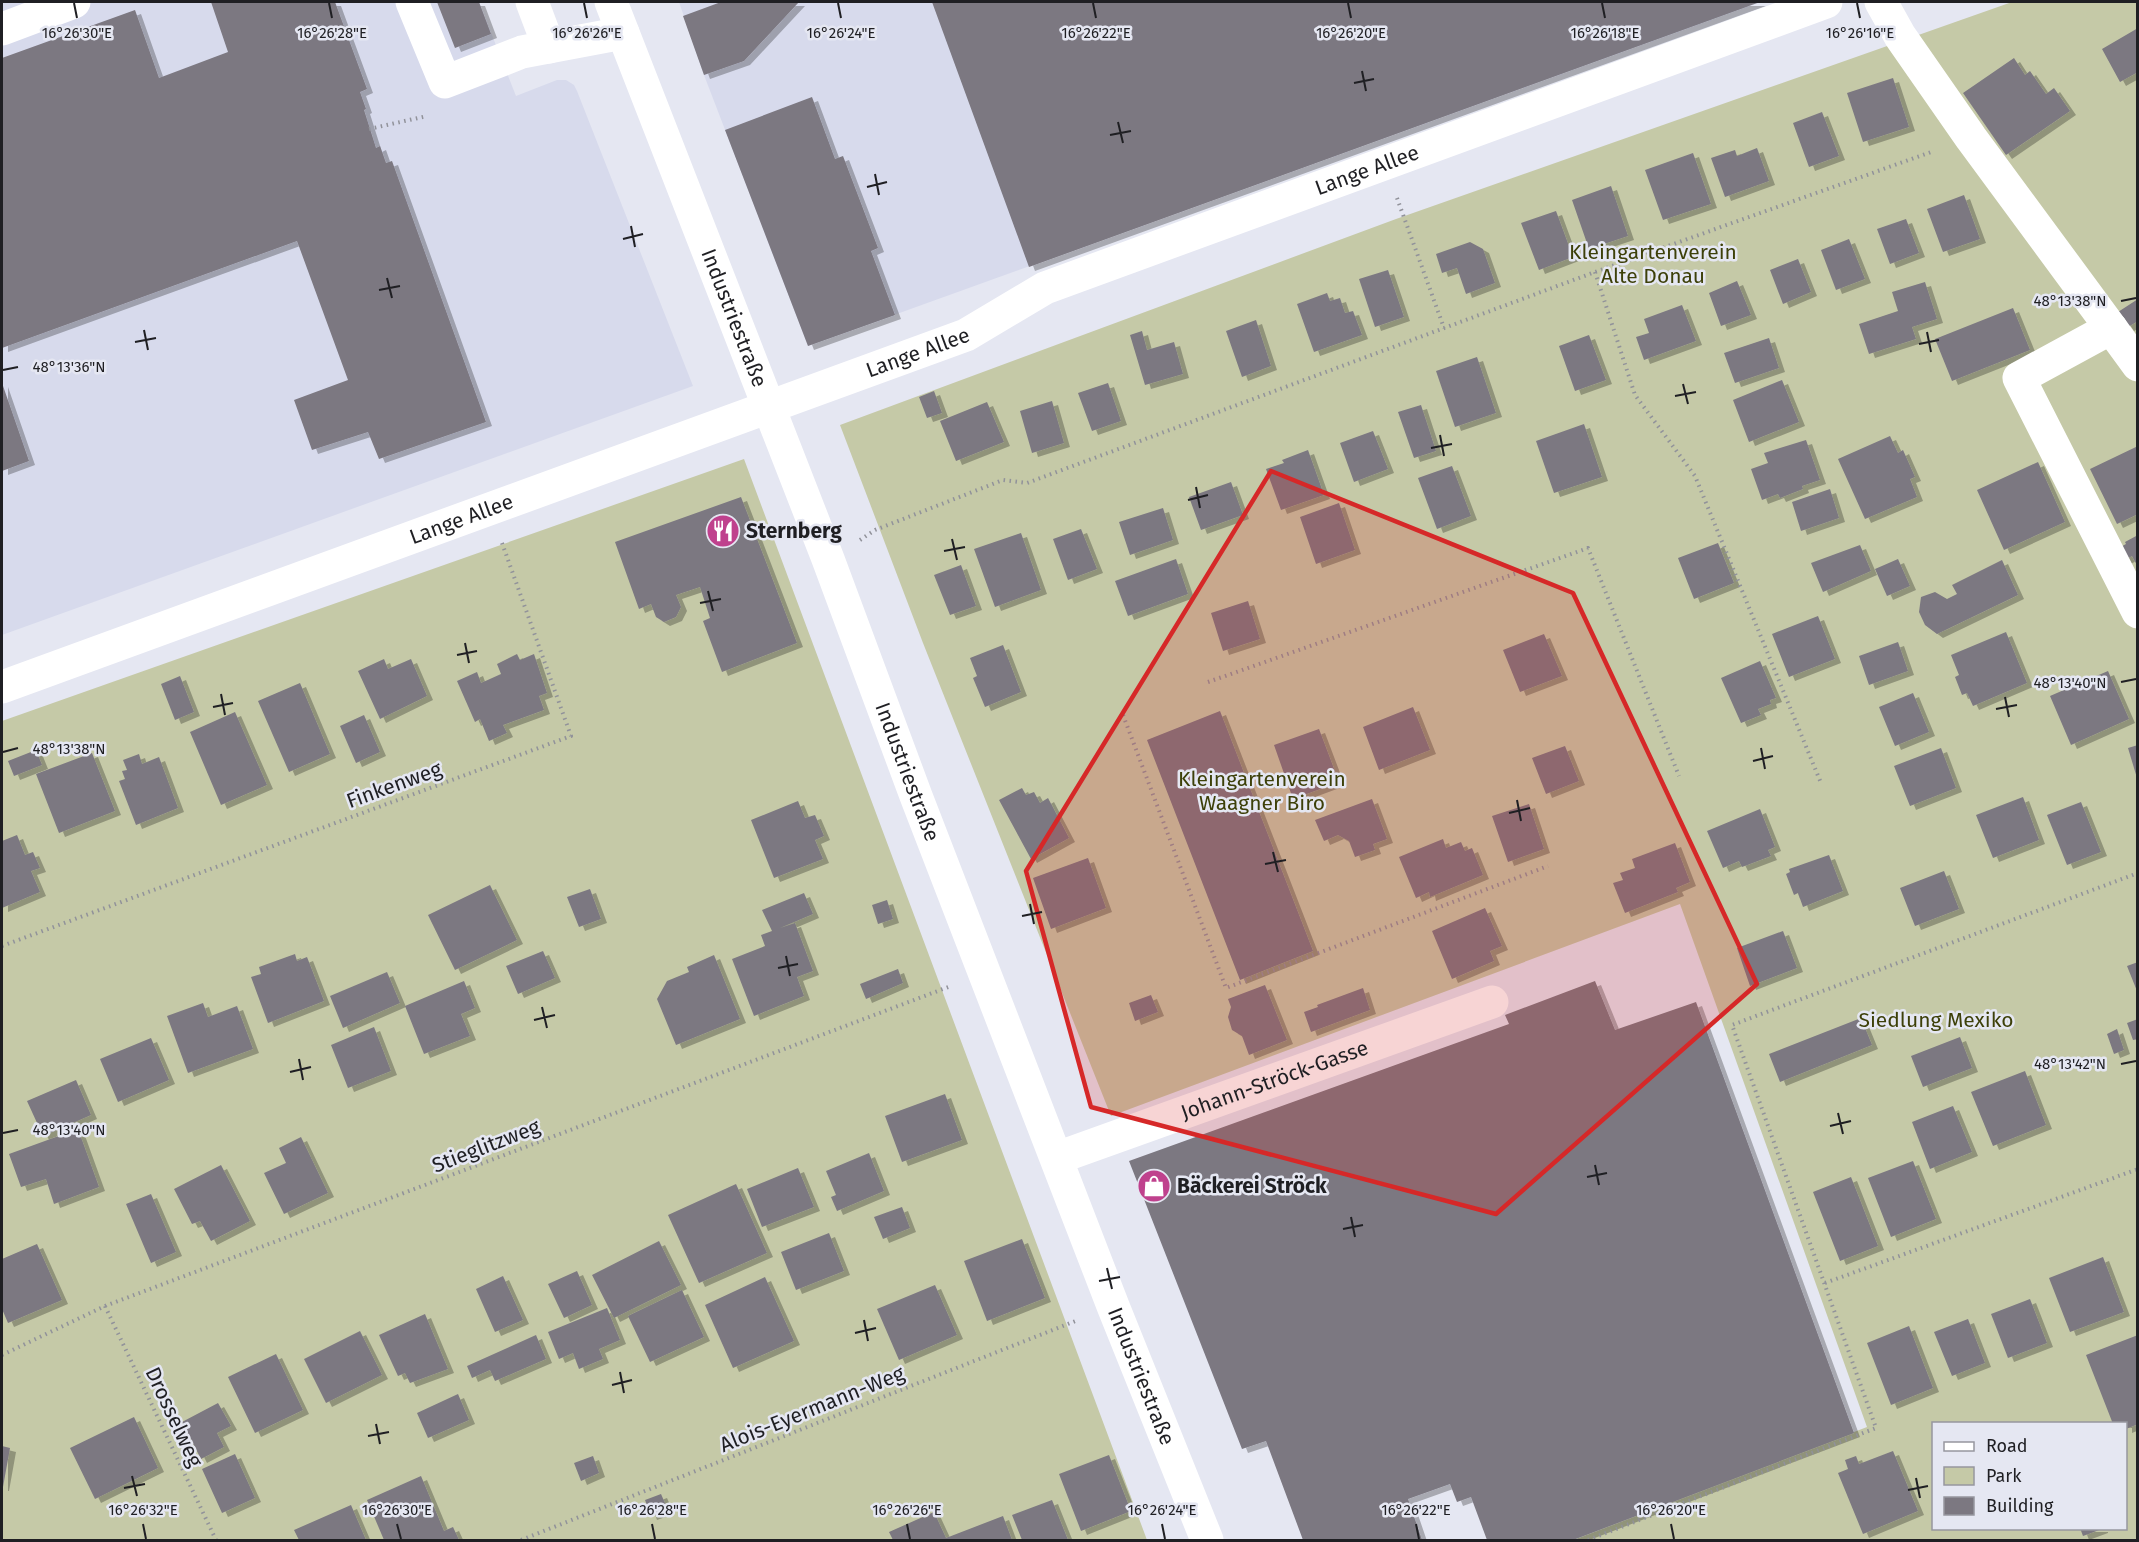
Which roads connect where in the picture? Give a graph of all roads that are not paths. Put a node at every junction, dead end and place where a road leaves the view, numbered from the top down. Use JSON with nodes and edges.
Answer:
{"nodes":[{"id":1,"x":74,"y":2,"type":"edge"},
{"id":2,"x":412,"y":2,"type":"edge"},
{"id":3,"x":532,"y":2,"type":"edge"},
{"id":4,"x":611,"y":2,"type":"edge"},
{"id":5,"x":1826,"y":2,"type":"edge"},
{"id":6,"x":1881,"y":2,"type":"edge"},
{"id":7,"x":2,"y":29,"type":"edge"},
{"id":8,"x":623,"y":33,"type":"junction"},
{"id":9,"x":549,"y":47,"type":"junction"},
{"id":10,"x":2111,"y":328,"type":"junction"},
{"id":11,"x":2138,"y":365,"type":"edge"},
{"id":12,"x":767,"y":407,"type":"junction"},
{"id":13,"x":2138,"y":612,"type":"edge"},
{"id":14,"x":2,"y":687,"type":"edge"},
{"id":15,"x":1492,"y":1002,"type":"dead end"},
{"id":16,"x":1057,"y":1158,"type":"junction"},
{"id":17,"x":1207,"y":1540,"type":"edge"}],
"edges":[{"from":1,"to":7,"type":"street"},
{"from":2,"to":9,"type":"street"},
{"from":3,"to":9,"type":"street"},
{"from":4,"to":8,"type":"street","name":"Industriestraße"},
{"from":5,"to":12,"type":"street","name":"Lange Allee"},
{"from":6,"to":10,"type":"street"},
{"from":8,"to":9,"type":"street"},
{"from":8,"to":12,"type":"street","name":"Industriestraße"},
{"from":10,"to":11,"type":"street"},
{"from":10,"to":13,"type":"street"},
{"from":12,"to":14,"type":"street","name":"Lange Allee"},
{"from":12,"to":16,"type":"street","name":"Industriestraße"},
{"from":15,"to":16,"type":"street","name":"Johann-Ströck-Gasse"},
{"from":16,"to":17,"type":"street","name":"Industriestraße"}]}
